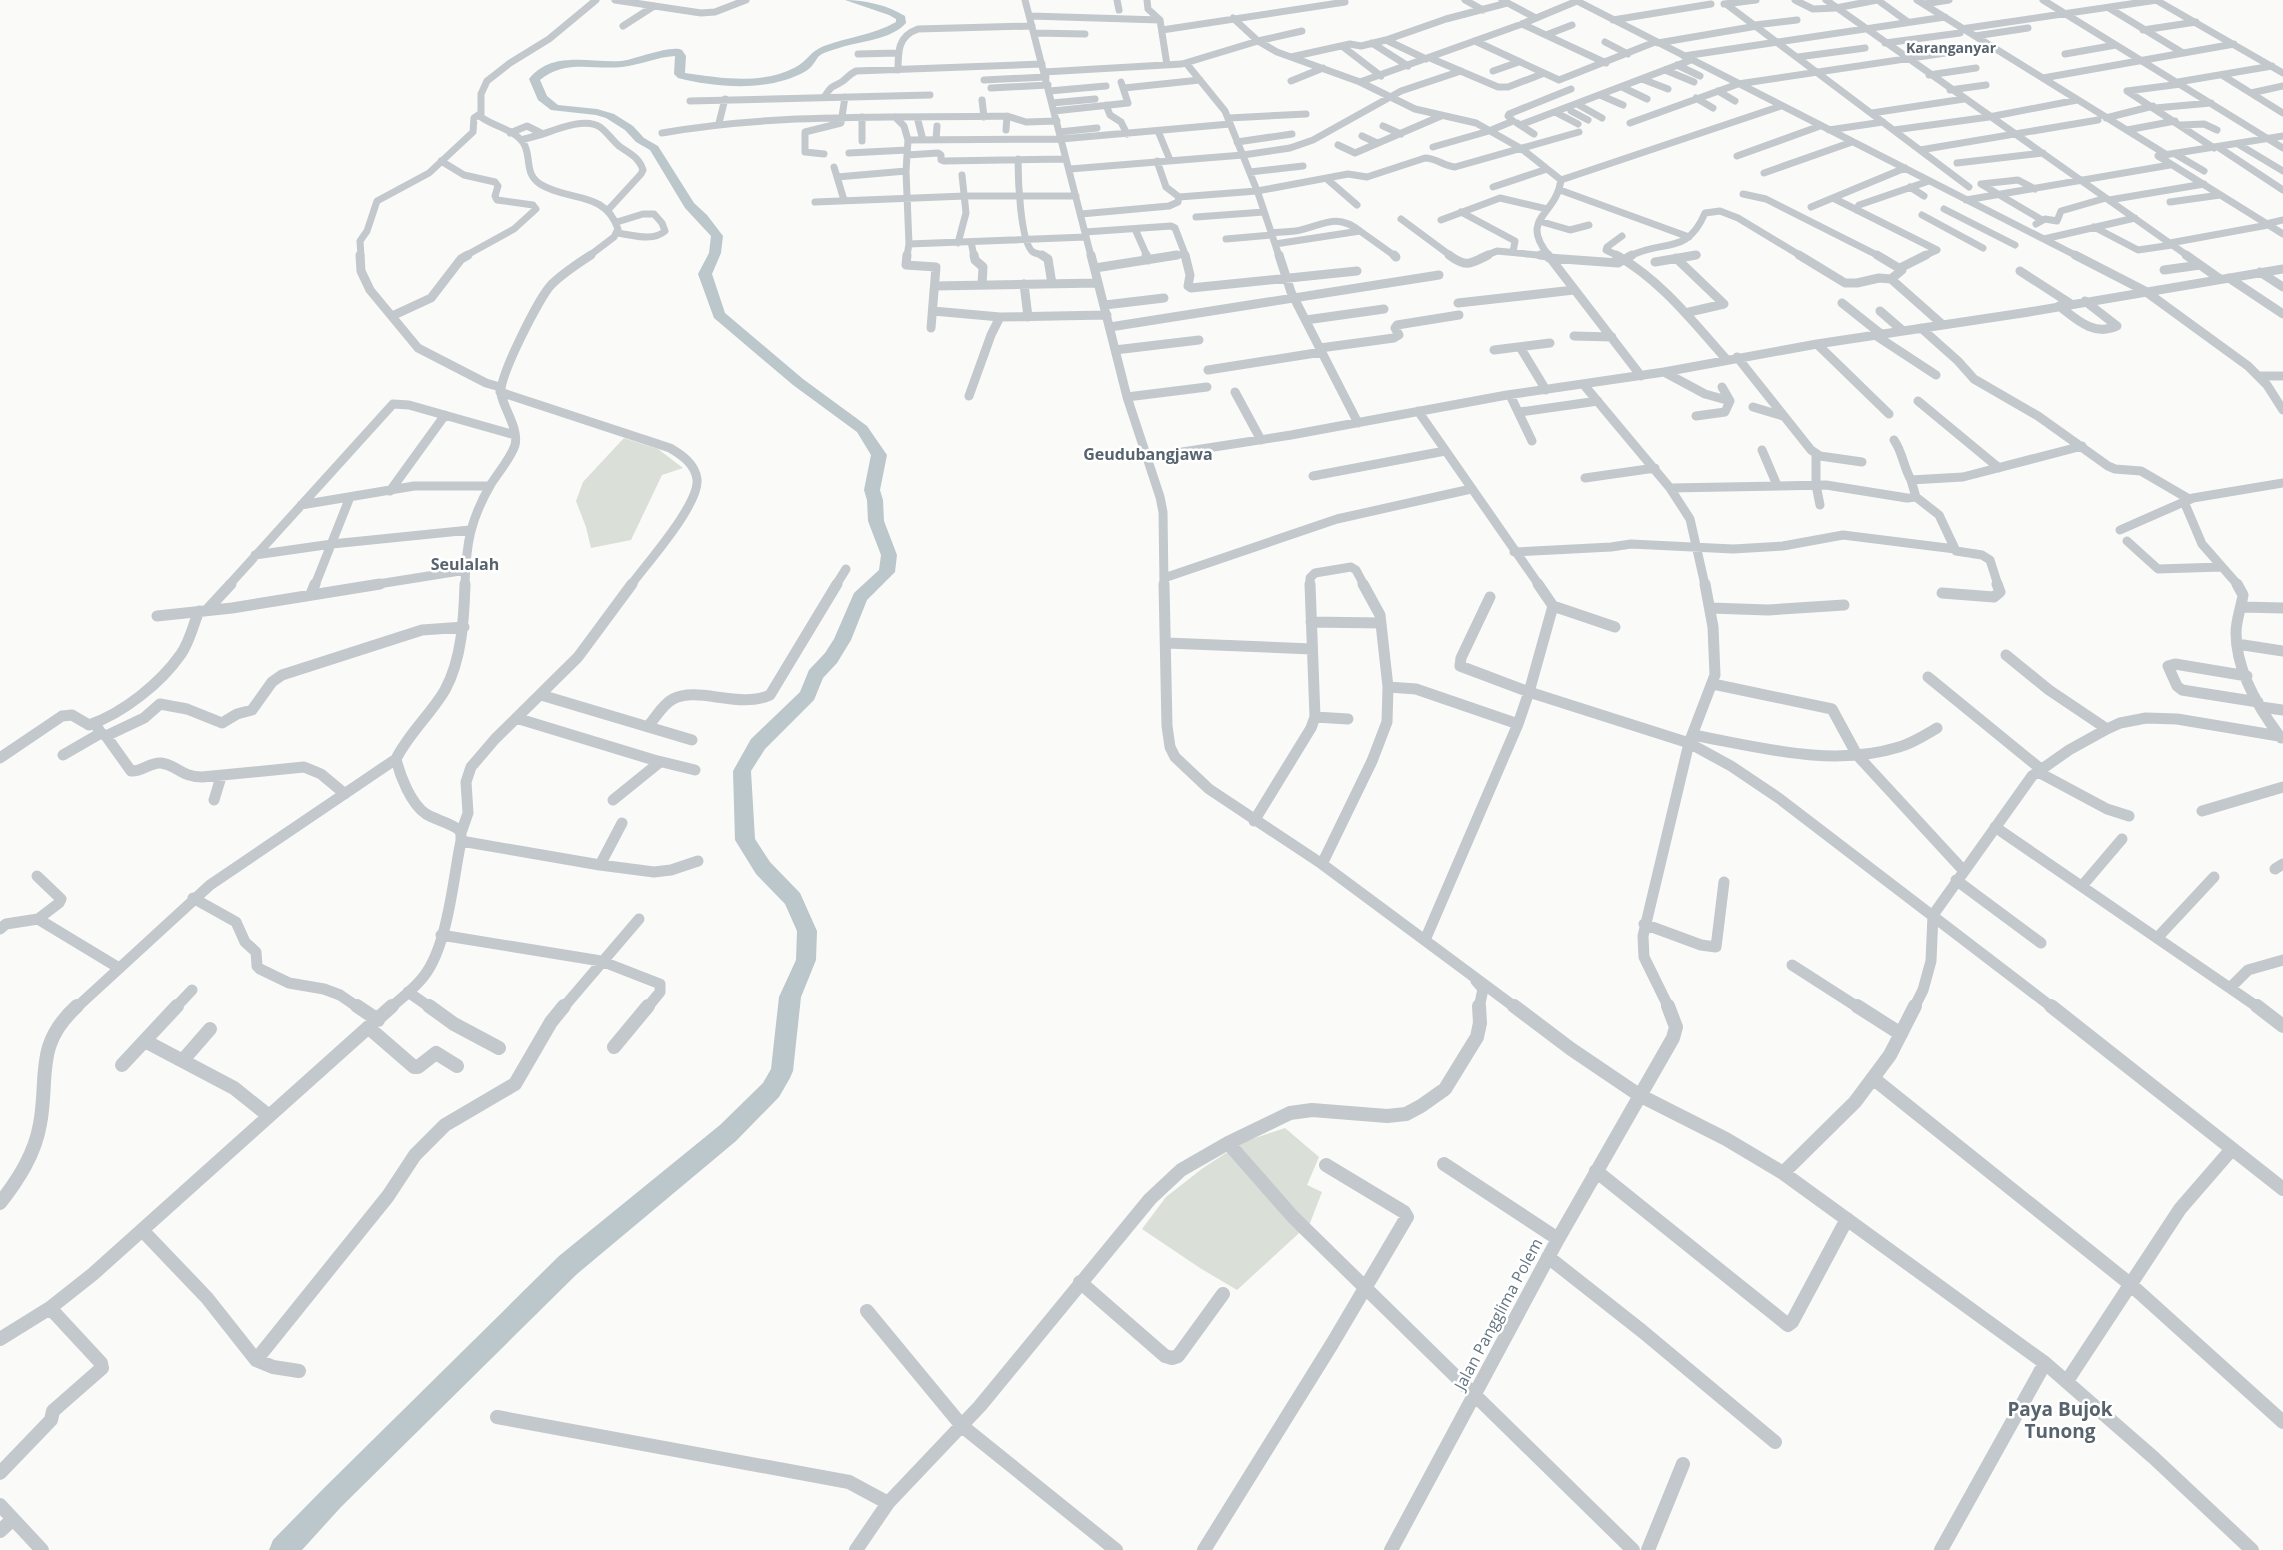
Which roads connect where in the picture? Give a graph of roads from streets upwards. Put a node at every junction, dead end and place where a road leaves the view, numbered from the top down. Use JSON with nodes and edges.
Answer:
{"nodes":[{"id":1,"x":596,"y":0,"type":"edge"},
{"id":2,"x":615,"y":0,"type":"edge"},
{"id":3,"x":746,"y":0,"type":"edge"},
{"id":4,"x":1025,"y":0,"type":"edge"},
{"id":5,"x":1117,"y":0,"type":"edge"},
{"id":6,"x":1147,"y":0,"type":"edge"},
{"id":7,"x":1156,"y":0,"type":"edge"},
{"id":8,"x":1465,"y":0,"type":"edge"},
{"id":9,"x":1591,"y":0,"type":"edge"},
{"id":10,"x":1704,"y":0,"type":"edge"},
{"id":11,"x":1756,"y":0,"type":"edge"},
{"id":12,"x":1795,"y":0,"type":"edge"},
{"id":13,"x":1826,"y":0,"type":"edge"},
{"id":14,"x":1878,"y":0,"type":"edge"},
{"id":15,"x":1918,"y":0,"type":"edge"},
{"id":16,"x":1950,"y":0,"type":"edge"},
{"id":17,"x":2055,"y":0,"type":"edge"},
{"id":18,"x":2104,"y":0,"type":"edge"},
{"id":19,"x":2157,"y":0,"type":"edge"},
{"id":20,"x":1505,"y":1,"type":"edge"},
{"id":21,"x":1577,"y":1,"type":"edge"},
{"id":22,"x":2044,"y":1,"type":"edge"},
{"id":23,"x":1345,"y":2,"type":"dead end"},
{"id":24,"x":1711,"y":4,"type":"junction"},
{"id":25,"x":1726,"y":4,"type":"junction"},
{"id":26,"x":1924,"y":4,"type":"junction"},
{"id":27,"x":654,"y":6,"type":"junction"},
{"id":28,"x":1836,"y":8,"type":"junction"},
{"id":29,"x":2113,"y":8,"type":"junction"},
{"id":30,"x":1119,"y":10,"type":"dead end"},
{"id":31,"x":1482,"y":10,"type":"junction"},
{"id":32,"x":2068,"y":15,"type":"junction"},
{"id":33,"x":1030,"y":16,"type":"junction"},
{"id":34,"x":1941,"y":17,"type":"junction"},
{"id":35,"x":1233,"y":18,"type":"junction"},
{"id":36,"x":1536,"y":18,"type":"junction"},
{"id":37,"x":1160,"y":20,"type":"junction"},
{"id":38,"x":1613,"y":20,"type":"junction"},
{"id":39,"x":1797,"y":20,"type":"dead end"},
{"id":40,"x":1908,"y":22,"type":"junction"},
{"id":41,"x":2018,"y":22,"type":"junction"},
{"id":42,"x":2196,"y":22,"type":"junction"},
{"id":43,"x":1522,"y":24,"type":"junction"},
{"id":44,"x":1572,"y":25,"type":"dead end"},
{"id":45,"x":624,"y":26,"type":"dead end"},
{"id":46,"x":1756,"y":26,"type":"junction"},
{"id":47,"x":1866,"y":29,"type":"junction"},
{"id":48,"x":1034,"y":30,"type":"junction"},
{"id":49,"x":1162,"y":30,"type":"junction"},
{"id":50,"x":1960,"y":30,"type":"junction"},
{"id":51,"x":2143,"y":30,"type":"junction"},
{"id":52,"x":1302,"y":32,"type":"dead end"},
{"id":53,"x":1085,"y":34,"type":"dead end"},
{"id":54,"x":1546,"y":35,"type":"junction"},
{"id":55,"x":1975,"y":36,"type":"junction"},
{"id":56,"x":2112,"y":36,"type":"dead end"},
{"id":57,"x":2104,"y":38,"type":"junction"},
{"id":58,"x":1258,"y":40,"type":"junction"},
{"id":59,"x":1386,"y":40,"type":"junction"},
{"id":60,"x":1475,"y":41,"type":"junction"},
{"id":61,"x":1883,"y":41,"type":"junction"},
{"id":62,"x":1605,"y":42,"type":"dead end"},
{"id":63,"x":1656,"y":42,"type":"junction"},
{"id":64,"x":1776,"y":42,"type":"junction"},
{"id":65,"x":1372,"y":44,"type":"junction"},
{"id":66,"x":2234,"y":44,"type":"junction"},
{"id":67,"x":2116,"y":45,"type":"junction"},
{"id":68,"x":1342,"y":46,"type":"junction"},
{"id":69,"x":1837,"y":46,"type":"dead end"},
{"id":70,"x":1987,"y":47,"type":"junction"},
{"id":71,"x":1865,"y":48,"type":"dead end"},
{"id":72,"x":2183,"y":52,"type":"junction"},
{"id":73,"x":897,"y":53,"type":"junction"},
{"id":74,"x":858,"y":54,"type":"dead end"},
{"id":75,"x":1628,"y":54,"type":"junction"},
{"id":76,"x":2064,"y":54,"type":"dead end"},
{"id":77,"x":1291,"y":57,"type":"junction"},
{"id":78,"x":1798,"y":57,"type":"junction"},
{"id":79,"x":1428,"y":58,"type":"junction"},
{"id":80,"x":1687,"y":58,"type":"junction"},
{"id":81,"x":1907,"y":59,"type":"junction"},
{"id":82,"x":2142,"y":60,"type":"junction"},
{"id":83,"x":1519,"y":62,"type":"junction"},
{"id":84,"x":1186,"y":63,"type":"junction"},
{"id":85,"x":1606,"y":63,"type":"junction"},
{"id":86,"x":1167,"y":65,"type":"junction"},
{"id":87,"x":1677,"y":65,"type":"junction"},
{"id":88,"x":1408,"y":66,"type":"junction"},
{"id":89,"x":2272,"y":66,"type":"junction"},
{"id":90,"x":1323,"y":68,"type":"junction"},
{"id":91,"x":1976,"y":68,"type":"dead end"},
{"id":92,"x":898,"y":70,"type":"junction"},
{"id":93,"x":1665,"y":70,"type":"junction"},
{"id":94,"x":1461,"y":71,"type":"junction"},
{"id":95,"x":1493,"y":72,"type":"dead end"},
{"id":96,"x":1820,"y":73,"type":"junction"},
{"id":97,"x":2283,"y":73,"type":"edge"},
{"id":98,"x":1542,"y":74,"type":"junction"},
{"id":99,"x":1929,"y":75,"type":"junction"},
{"id":100,"x":2222,"y":75,"type":"junction"},
{"id":101,"x":1381,"y":76,"type":"junction"},
{"id":102,"x":1700,"y":76,"type":"dead end"},
{"id":103,"x":1046,"y":78,"type":"junction"},
{"id":104,"x":2043,"y":78,"type":"junction"},
{"id":105,"x":1642,"y":79,"type":"junction"},
{"id":106,"x":984,"y":80,"type":"dead end"},
{"id":107,"x":1200,"y":80,"type":"junction"},
{"id":108,"x":1291,"y":81,"type":"dead end"},
{"id":109,"x":1360,"y":82,"type":"junction"},
{"id":110,"x":1694,"y":82,"type":"dead end"},
{"id":111,"x":1632,"y":83,"type":"junction"},
{"id":112,"x":2179,"y":83,"type":"junction"},
{"id":113,"x":1738,"y":84,"type":"junction"},
{"id":114,"x":1986,"y":84,"type":"dead end"},
{"id":115,"x":1106,"y":86,"type":"dead end"},
{"id":116,"x":2283,"y":86,"type":"edge"},
{"id":117,"x":1622,"y":87,"type":"junction"},
{"id":118,"x":991,"y":88,"type":"dead end"},
{"id":119,"x":1571,"y":89,"type":"dead end"},
{"id":120,"x":1668,"y":89,"type":"dead end"},
{"id":121,"x":1950,"y":90,"type":"junction"},
{"id":122,"x":1718,"y":91,"type":"junction"},
{"id":123,"x":2251,"y":93,"type":"junction"},
{"id":124,"x":930,"y":95,"type":"dead end"},
{"id":125,"x":1600,"y":95,"type":"junction"},
{"id":126,"x":1656,"y":95,"type":"dead end"},
{"id":127,"x":825,"y":96,"type":"junction"},
{"id":128,"x":846,"y":97,"type":"junction"},
{"id":129,"x":1390,"y":97,"type":"junction"},
{"id":130,"x":1112,"y":98,"type":"dead end"},
{"id":131,"x":1647,"y":98,"type":"dead end"},
{"id":132,"x":1696,"y":98,"type":"junction"},
{"id":133,"x":725,"y":99,"type":"junction"},
{"id":134,"x":1964,"y":99,"type":"junction"},
{"id":135,"x":982,"y":100,"type":"dead end"},
{"id":136,"x":690,"y":101,"type":"dead end"},
{"id":137,"x":1735,"y":101,"type":"dead end"},
{"id":138,"x":2073,"y":101,"type":"junction"},
{"id":139,"x":1052,"y":102,"type":"junction"},
{"id":140,"x":2211,"y":103,"type":"junction"},
{"id":141,"x":1577,"y":104,"type":"junction"},
{"id":142,"x":1106,"y":105,"type":"junction"},
{"id":143,"x":1623,"y":106,"type":"dead end"},
{"id":144,"x":1781,"y":106,"type":"junction"},
{"id":145,"x":2154,"y":107,"type":"junction"},
{"id":146,"x":1565,"y":108,"type":"junction"},
{"id":147,"x":1713,"y":108,"type":"dead end"},
{"id":148,"x":1054,"y":111,"type":"junction"},
{"id":149,"x":1555,"y":112,"type":"junction"},
{"id":150,"x":1872,"y":113,"type":"junction"},
{"id":151,"x":2283,"y":113,"type":"edge"},
{"id":152,"x":480,"y":114,"type":"junction"},
{"id":153,"x":1306,"y":114,"type":"dead end"},
{"id":154,"x":1443,"y":115,"type":"junction"},
{"id":155,"x":841,"y":116,"type":"junction"},
{"id":156,"x":862,"y":116,"type":"junction"},
{"id":157,"x":1007,"y":116,"type":"junction"},
{"id":158,"x":895,"y":117,"type":"junction"},
{"id":159,"x":917,"y":117,"type":"junction"},
{"id":160,"x":984,"y":117,"type":"junction"},
{"id":161,"x":1989,"y":117,"type":"junction"},
{"id":162,"x":1602,"y":118,"type":"dead end"},
{"id":163,"x":1588,"y":120,"type":"dead end"},
{"id":164,"x":1057,"y":121,"type":"junction"},
{"id":165,"x":1229,"y":121,"type":"junction"},
{"id":166,"x":2105,"y":121,"type":"junction"},
{"id":167,"x":1883,"y":122,"type":"junction"},
{"id":168,"x":719,"y":123,"type":"junction"},
{"id":169,"x":1516,"y":123,"type":"junction"},
{"id":170,"x":1630,"y":123,"type":"dead end"},
{"id":171,"x":2178,"y":123,"type":"junction"},
{"id":172,"x":936,"y":126,"type":"dead end"},
{"id":173,"x":1383,"y":126,"type":"dead end"},
{"id":174,"x":1820,"y":126,"type":"junction"},
{"id":175,"x":972,"y":128,"type":"junction"},
{"id":176,"x":1097,"y":128,"type":"dead end"},
{"id":177,"x":921,"y":130,"type":"junction"},
{"id":178,"x":1006,"y":130,"type":"dead end"},
{"id":179,"x":1829,"y":130,"type":"junction"},
{"id":180,"x":1894,"y":130,"type":"junction"},
{"id":181,"x":2127,"y":130,"type":"junction"},
{"id":182,"x":2217,"y":130,"type":"dead end"},
{"id":183,"x":906,"y":131,"type":"junction"},
{"id":184,"x":1158,"y":131,"type":"junction"},
{"id":185,"x":1489,"y":131,"type":"junction"},
{"id":186,"x":510,"y":133,"type":"junction"},
{"id":187,"x":662,"y":133,"type":"dead end"},
{"id":188,"x":544,"y":134,"type":"junction"},
{"id":189,"x":1127,"y":134,"type":"junction"},
{"id":190,"x":1292,"y":134,"type":"dead end"},
{"id":191,"x":1401,"y":134,"type":"junction"},
{"id":192,"x":1534,"y":134,"type":"dead end"},
{"id":193,"x":2015,"y":134,"type":"junction"},
{"id":194,"x":1060,"y":135,"type":"junction"},
{"id":195,"x":1362,"y":136,"type":"dead end"},
{"id":196,"x":2282,"y":137,"type":"edge"},
{"id":197,"x":2267,"y":138,"type":"junction"},
{"id":198,"x":521,"y":140,"type":"junction"},
{"id":199,"x":908,"y":140,"type":"junction"},
{"id":200,"x":923,"y":140,"type":"junction"},
{"id":201,"x":936,"y":140,"type":"junction"},
{"id":202,"x":862,"y":141,"type":"dead end"},
{"id":203,"x":1238,"y":142,"type":"junction"},
{"id":204,"x":1852,"y":142,"type":"junction"},
{"id":205,"x":1377,"y":144,"type":"junction"},
{"id":206,"x":2238,"y":144,"type":"junction"},
{"id":207,"x":1338,"y":146,"type":"dead end"},
{"id":208,"x":1432,"y":147,"type":"dead end"},
{"id":209,"x":2216,"y":147,"type":"junction"},
{"id":210,"x":2283,"y":148,"type":"edge"},
{"id":211,"x":1522,"y":149,"type":"junction"},
{"id":212,"x":1920,"y":150,"type":"junction"},
{"id":213,"x":849,"y":153,"type":"dead end"},
{"id":214,"x":907,"y":153,"type":"junction"},
{"id":215,"x":2043,"y":153,"type":"junction"},
{"id":216,"x":824,"y":154,"type":"dead end"},
{"id":217,"x":2175,"y":154,"type":"junction"},
{"id":218,"x":1243,"y":155,"type":"junction"},
{"id":219,"x":2167,"y":155,"type":"junction"},
{"id":220,"x":1736,"y":156,"type":"dead end"},
{"id":221,"x":2158,"y":156,"type":"junction"},
{"id":222,"x":1018,"y":159,"type":"junction"},
{"id":223,"x":1066,"y":159,"type":"junction"},
{"id":224,"x":1170,"y":160,"type":"junction"},
{"id":225,"x":441,"y":161,"type":"junction"},
{"id":226,"x":1156,"y":161,"type":"junction"},
{"id":227,"x":1957,"y":163,"type":"dead end"},
{"id":228,"x":2170,"y":165,"type":"junction"},
{"id":229,"x":1303,"y":166,"type":"dead end"},
{"id":230,"x":834,"y":167,"type":"dead end"},
{"id":231,"x":1905,"y":168,"type":"junction"},
{"id":232,"x":1070,"y":169,"type":"junction"},
{"id":233,"x":1547,"y":169,"type":"junction"},
{"id":234,"x":906,"y":171,"type":"junction"},
{"id":235,"x":2204,"y":171,"type":"dead end"},
{"id":236,"x":2283,"y":171,"type":"edge"},
{"id":237,"x":1250,"y":172,"type":"junction"},
{"id":238,"x":1764,"y":173,"type":"dead end"},
{"id":239,"x":962,"y":175,"type":"dead end"},
{"id":240,"x":837,"y":177,"type":"junction"},
{"id":241,"x":1327,"y":179,"type":"junction"},
{"id":242,"x":1561,"y":180,"type":"junction"},
{"id":243,"x":1929,"y":181,"type":"junction"},
{"id":244,"x":2083,"y":181,"type":"junction"},
{"id":245,"x":1981,"y":184,"type":"junction"},
{"id":246,"x":2204,"y":184,"type":"junction"},
{"id":247,"x":1493,"y":187,"type":"dead end"},
{"id":248,"x":1910,"y":187,"type":"junction"},
{"id":249,"x":1969,"y":187,"type":"junction"},
{"id":250,"x":2035,"y":189,"type":"junction"},
{"id":251,"x":1560,"y":190,"type":"junction"},
{"id":252,"x":2283,"y":190,"type":"edge"},
{"id":253,"x":1257,"y":192,"type":"junction"},
{"id":254,"x":1951,"y":192,"type":"junction"},
{"id":255,"x":1744,"y":194,"type":"dead end"},
{"id":256,"x":1998,"y":195,"type":"junction"},
{"id":257,"x":2220,"y":195,"type":"junction"},
{"id":258,"x":965,"y":196,"type":"junction"},
{"id":259,"x":1018,"y":196,"type":"junction"},
{"id":260,"x":1076,"y":196,"type":"junction"},
{"id":261,"x":1924,"y":196,"type":"dead end"},
{"id":262,"x":906,"y":197,"type":"junction"},
{"id":263,"x":1179,"y":197,"type":"junction"},
{"id":264,"x":1833,"y":198,"type":"junction"},
{"id":265,"x":2108,"y":199,"type":"junction"},
{"id":266,"x":844,"y":200,"type":"junction"},
{"id":267,"x":1966,"y":200,"type":"junction"},
{"id":268,"x":815,"y":202,"type":"dead end"},
{"id":269,"x":2170,"y":202,"type":"dead end"},
{"id":270,"x":1357,"y":205,"type":"dead end"},
{"id":271,"x":1811,"y":207,"type":"dead end"},
{"id":272,"x":1547,"y":209,"type":"junction"},
{"id":273,"x":1944,"y":209,"type":"dead end"},
{"id":274,"x":608,"y":210,"type":"junction"},
{"id":275,"x":1856,"y":210,"type":"junction"},
{"id":276,"x":1264,"y":212,"type":"junction"},
{"id":277,"x":1461,"y":212,"type":"junction"},
{"id":278,"x":1081,"y":214,"type":"junction"},
{"id":279,"x":1922,"y":215,"type":"dead end"},
{"id":280,"x":1196,"y":217,"type":"dead end"},
{"id":281,"x":2134,"y":218,"type":"junction"},
{"id":282,"x":1401,"y":219,"type":"dead end"},
{"id":283,"x":1441,"y":220,"type":"dead end"},
{"id":284,"x":2042,"y":220,"type":"junction"},
{"id":285,"x":2283,"y":220,"type":"edge"},
{"id":286,"x":1539,"y":221,"type":"junction"},
{"id":287,"x":1990,"y":222,"type":"junction"},
{"id":288,"x":2267,"y":224,"type":"junction"},
{"id":289,"x":1589,"y":225,"type":"dead end"},
{"id":290,"x":2094,"y":227,"type":"junction"},
{"id":291,"x":617,"y":228,"type":"junction"},
{"id":292,"x":1135,"y":229,"type":"junction"},
{"id":293,"x":2025,"y":229,"type":"junction"},
{"id":294,"x":1360,"y":231,"type":"junction"},
{"id":295,"x":1271,"y":234,"type":"junction"},
{"id":296,"x":2283,"y":234,"type":"edge"},
{"id":297,"x":1085,"y":235,"type":"junction"},
{"id":298,"x":1959,"y":235,"type":"junction"},
{"id":299,"x":1622,"y":236,"type":"dead end"},
{"id":300,"x":1226,"y":238,"type":"dead end"},
{"id":301,"x":1689,"y":238,"type":"junction"},
{"id":302,"x":1028,"y":239,"type":"junction"},
{"id":303,"x":2044,"y":239,"type":"junction"},
{"id":304,"x":971,"y":242,"type":"junction"},
{"id":305,"x":958,"y":243,"type":"junction"},
{"id":306,"x":909,"y":244,"type":"junction"},
{"id":307,"x":1275,"y":244,"type":"junction"},
{"id":308,"x":2171,"y":244,"type":"junction"},
{"id":309,"x":2015,"y":245,"type":"dead end"},
{"id":310,"x":1983,"y":248,"type":"dead end"},
{"id":311,"x":1513,"y":252,"type":"junction"},
{"id":312,"x":1185,"y":254,"type":"junction"},
{"id":313,"x":1697,"y":255,"type":"dead end"},
{"id":314,"x":1548,"y":257,"type":"junction"},
{"id":315,"x":1396,"y":258,"type":"dead end"},
{"id":316,"x":1676,"y":258,"type":"junction"},
{"id":317,"x":1148,"y":260,"type":"junction"},
{"id":318,"x":1627,"y":260,"type":"junction"},
{"id":319,"x":1656,"y":262,"type":"dead end"},
{"id":320,"x":2200,"y":265,"type":"junction"},
{"id":321,"x":1095,"y":268,"type":"junction"},
{"id":322,"x":1900,"y":268,"type":"junction"},
{"id":323,"x":2283,"y":269,"type":"edge"},
{"id":324,"x":2164,"y":270,"type":"dead end"},
{"id":325,"x":1357,"y":271,"type":"dead end"},
{"id":326,"x":2020,"y":271,"type":"dead end"},
{"id":327,"x":2260,"y":272,"type":"junction"},
{"id":328,"x":1439,"y":275,"type":"dead end"},
{"id":329,"x":1891,"y":278,"type":"junction"},
{"id":330,"x":1287,"y":279,"type":"junction"},
{"id":331,"x":2225,"y":279,"type":"junction"},
{"id":332,"x":1098,"y":283,"type":"junction"},
{"id":333,"x":1024,"y":284,"type":"junction"},
{"id":334,"x":1052,"y":284,"type":"junction"},
{"id":335,"x":982,"y":285,"type":"junction"},
{"id":336,"x":935,"y":286,"type":"junction"},
{"id":337,"x":2283,"y":287,"type":"edge"},
{"id":338,"x":1574,"y":290,"type":"junction"},
{"id":339,"x":2145,"y":291,"type":"junction"},
{"id":340,"x":1164,"y":298,"type":"dead end"},
{"id":341,"x":1294,"y":299,"type":"junction"},
{"id":342,"x":2085,"y":301,"type":"junction"},
{"id":343,"x":1842,"y":303,"type":"dead end"},
{"id":344,"x":1458,"y":304,"type":"dead end"},
{"id":345,"x":2071,"y":304,"type":"junction"},
{"id":346,"x":1105,"y":305,"type":"junction"},
{"id":347,"x":2059,"y":306,"type":"junction"},
{"id":348,"x":1384,"y":309,"type":"dead end"},
{"id":349,"x":933,"y":310,"type":"junction"},
{"id":350,"x":1880,"y":311,"type":"dead end"},
{"id":351,"x":1685,"y":313,"type":"junction"},
{"id":352,"x":2283,"y":314,"type":"edge"},
{"id":353,"x":1107,"y":315,"type":"junction"},
{"id":354,"x":1459,"y":315,"type":"dead end"},
{"id":355,"x":392,"y":316,"type":"junction"},
{"id":356,"x":1000,"y":317,"type":"junction"},
{"id":357,"x":1028,"y":317,"type":"junction"},
{"id":358,"x":1306,"y":320,"type":"junction"},
{"id":359,"x":1943,"y":325,"type":"junction"},
{"id":360,"x":1110,"y":327,"type":"junction"},
{"id":361,"x":931,"y":328,"type":"dead end"},
{"id":362,"x":1921,"y":328,"type":"junction"},
{"id":363,"x":1903,"y":331,"type":"junction"},
{"id":364,"x":1878,"y":335,"type":"junction"},
{"id":365,"x":1574,"y":336,"type":"dead end"},
{"id":366,"x":1612,"y":337,"type":"junction"},
{"id":367,"x":1199,"y":340,"type":"dead end"},
{"id":368,"x":1550,"y":343,"type":"dead end"},
{"id":369,"x":1817,"y":344,"type":"junction"},
{"id":370,"x":1520,"y":347,"type":"junction"},
{"id":371,"x":1115,"y":350,"type":"junction"},
{"id":372,"x":1321,"y":350,"type":"junction"},
{"id":373,"x":1494,"y":350,"type":"dead end"},
{"id":374,"x":1732,"y":359,"type":"junction"},
{"id":375,"x":1208,"y":370,"type":"dead end"},
{"id":376,"x":1664,"y":372,"type":"junction"},
{"id":377,"x":1936,"y":374,"type":"dead end"},
{"id":378,"x":1641,"y":376,"type":"junction"},
{"id":379,"x":2259,"y":376,"type":"junction"},
{"id":380,"x":2283,"y":376,"type":"edge"},
{"id":381,"x":1584,"y":385,"type":"junction"},
{"id":382,"x":1207,"y":387,"type":"dead end"},
{"id":383,"x":1722,"y":387,"type":"dead end"},
{"id":384,"x":500,"y":390,"type":"junction"},
{"id":385,"x":1546,"y":390,"type":"junction"},
{"id":386,"x":1235,"y":392,"type":"dead end"},
{"id":387,"x":1510,"y":395,"type":"junction"},
{"id":388,"x":969,"y":396,"type":"dead end"},
{"id":389,"x":1127,"y":397,"type":"junction"},
{"id":390,"x":2280,"y":399,"type":"edge"},
{"id":391,"x":1918,"y":400,"type":"dead end"},
{"id":392,"x":1598,"y":401,"type":"junction"},
{"id":393,"x":1730,"y":401,"type":"junction"},
{"id":394,"x":1753,"y":407,"type":"dead end"},
{"id":395,"x":2283,"y":410,"type":"edge"},
{"id":396,"x":1418,"y":411,"type":"junction"},
{"id":397,"x":1520,"y":412,"type":"junction"},
{"id":398,"x":1889,"y":414,"type":"dead end"},
{"id":399,"x":445,"y":415,"type":"junction"},
{"id":400,"x":1696,"y":416,"type":"dead end"},
{"id":401,"x":1782,"y":416,"type":"junction"},
{"id":402,"x":1358,"y":423,"type":"junction"},
{"id":403,"x":515,"y":435,"type":"junction"},
{"id":404,"x":1261,"y":440,"type":"junction"},
{"id":405,"x":1894,"y":440,"type":"dead end"},
{"id":406,"x":1532,"y":441,"type":"dead end"},
{"id":407,"x":2082,"y":446,"type":"junction"},
{"id":408,"x":1762,"y":450,"type":"dead end"},
{"id":409,"x":1445,"y":451,"type":"junction"},
{"id":410,"x":1816,"y":454,"type":"junction"},
{"id":411,"x":1150,"y":457,"type":"junction"},
{"id":412,"x":1862,"y":462,"type":"dead end"},
{"id":413,"x":1655,"y":468,"type":"junction"},
{"id":414,"x":1999,"y":468,"type":"junction"},
{"id":415,"x":1313,"y":476,"type":"dead end"},
{"id":416,"x":1585,"y":478,"type":"dead end"},
{"id":417,"x":1911,"y":480,"type":"junction"},
{"id":418,"x":2283,"y":483,"type":"edge"},
{"id":419,"x":1777,"y":485,"type":"junction"},
{"id":420,"x":1816,"y":485,"type":"junction"},
{"id":421,"x":490,"y":486,"type":"junction"},
{"id":422,"x":1670,"y":488,"type":"junction"},
{"id":423,"x":1471,"y":489,"type":"junction"},
{"id":424,"x":390,"y":491,"type":"junction"},
{"id":425,"x":1916,"y":496,"type":"junction"},
{"id":426,"x":350,"y":497,"type":"junction"},
{"id":427,"x":2187,"y":500,"type":"junction"},
{"id":428,"x":300,"y":505,"type":"junction"},
{"id":429,"x":1820,"y":505,"type":"dead end"},
{"id":430,"x":470,"y":530,"type":"junction"},
{"id":431,"x":2120,"y":530,"type":"dead end"},
{"id":432,"x":2127,"y":541,"type":"dead end"},
{"id":433,"x":332,"y":544,"type":"junction"},
{"id":434,"x":1698,"y":548,"type":"junction"},
{"id":435,"x":1955,"y":549,"type":"junction"},
{"id":436,"x":1514,"y":552,"type":"junction"},
{"id":437,"x":255,"y":555,"type":"junction"},
{"id":438,"x":2222,"y":567,"type":"junction"},
{"id":439,"x":846,"y":568,"type":"dead end"},
{"id":440,"x":466,"y":570,"type":"junction"},
{"id":441,"x":1164,"y":578,"type":"junction"},
{"id":442,"x":1942,"y":593,"type":"dead end"},
{"id":443,"x":312,"y":594,"type":"junction"},
{"id":444,"x":1490,"y":597,"type":"dead end"},
{"id":445,"x":1844,"y":605,"type":"dead end"},
{"id":446,"x":1553,"y":606,"type":"junction"},
{"id":447,"x":2242,"y":607,"type":"junction"},
{"id":448,"x":1710,"y":608,"type":"junction"},
{"id":449,"x":2283,"y":608,"type":"edge"},
{"id":450,"x":203,"y":610,"type":"junction"},
{"id":451,"x":157,"y":616,"type":"dead end"},
{"id":452,"x":1311,"y":622,"type":"junction"},
{"id":453,"x":1381,"y":623,"type":"junction"},
{"id":454,"x":464,"y":627,"type":"junction"},
{"id":455,"x":1615,"y":628,"type":"dead end"},
{"id":456,"x":1167,"y":643,"type":"junction"},
{"id":457,"x":2238,"y":644,"type":"junction"},
{"id":458,"x":1312,"y":650,"type":"junction"},
{"id":459,"x":2283,"y":651,"type":"edge"},
{"id":460,"x":2006,"y":655,"type":"dead end"},
{"id":461,"x":2247,"y":676,"type":"junction"},
{"id":462,"x":1928,"y":677,"type":"dead end"},
{"id":463,"x":1713,"y":684,"type":"junction"},
{"id":464,"x":1388,"y":687,"type":"junction"},
{"id":465,"x":1529,"y":692,"type":"junction"},
{"id":466,"x":541,"y":695,"type":"junction"},
{"id":467,"x":2260,"y":705,"type":"junction"},
{"id":468,"x":2283,"y":710,"type":"edge"},
{"id":469,"x":1315,"y":716,"type":"junction"},
{"id":470,"x":516,"y":718,"type":"junction"},
{"id":471,"x":1348,"y":718,"type":"dead end"},
{"id":472,"x":1518,"y":724,"type":"junction"},
{"id":473,"x":649,"y":725,"type":"junction"},
{"id":474,"x":1937,"y":728,"type":"dead end"},
{"id":475,"x":2107,"y":729,"type":"junction"},
{"id":476,"x":100,"y":731,"type":"junction"},
{"id":477,"x":2281,"y":738,"type":"edge"},
{"id":478,"x":1691,"y":739,"type":"junction"},
{"id":479,"x":692,"y":740,"type":"dead end"},
{"id":480,"x":63,"y":755,"type":"dead end"},
{"id":481,"x":1857,"y":755,"type":"junction"},
{"id":482,"x":0,"y":758,"type":"edge"},
{"id":483,"x":396,"y":759,"type":"junction"},
{"id":484,"x":660,"y":762,"type":"junction"},
{"id":485,"x":695,"y":770,"type":"dead end"},
{"id":486,"x":2040,"y":771,"type":"junction"},
{"id":487,"x":221,"y":777,"type":"junction"},
{"id":488,"x":2283,"y":787,"type":"edge"},
{"id":489,"x":345,"y":794,"type":"junction"},
{"id":490,"x":214,"y":800,"type":"dead end"},
{"id":491,"x":613,"y":800,"type":"dead end"},
{"id":492,"x":2202,"y":811,"type":"dead end"},
{"id":493,"x":2129,"y":816,"type":"dead end"},
{"id":494,"x":1254,"y":821,"type":"junction"},
{"id":495,"x":622,"y":823,"type":"dead end"},
{"id":496,"x":1995,"y":827,"type":"junction"},
{"id":497,"x":461,"y":837,"type":"junction"},
{"id":498,"x":2122,"y":839,"type":"dead end"},
{"id":499,"x":698,"y":862,"type":"dead end"},
{"id":500,"x":1322,"y":864,"type":"junction"},
{"id":501,"x":600,"y":865,"type":"junction"},
{"id":502,"x":1960,"y":875,"type":"junction"},
{"id":503,"x":37,"y":876,"type":"dead end"},
{"id":504,"x":2214,"y":877,"type":"dead end"},
{"id":505,"x":1724,"y":882,"type":"dead end"},
{"id":506,"x":2082,"y":886,"type":"junction"},
{"id":507,"x":193,"y":898,"type":"junction"},
{"id":508,"x":1933,"y":915,"type":"junction"},
{"id":509,"x":38,"y":919,"type":"junction"},
{"id":510,"x":639,"y":919,"type":"dead end"},
{"id":511,"x":1644,"y":924,"type":"junction"},
{"id":512,"x":2,"y":925,"type":"edge"},
{"id":513,"x":441,"y":935,"type":"junction"},
{"id":514,"x":2158,"y":937,"type":"junction"},
{"id":515,"x":1425,"y":940,"type":"junction"},
{"id":516,"x":2041,"y":943,"type":"dead end"},
{"id":517,"x":2283,"y":960,"type":"edge"},
{"id":518,"x":601,"y":961,"type":"junction"},
{"id":519,"x":1792,"y":965,"type":"dead end"},
{"id":520,"x":119,"y":968,"type":"junction"},
{"id":521,"x":1466,"y":970,"type":"junction"},
{"id":522,"x":2231,"y":987,"type":"junction"},
{"id":523,"x":192,"y":990,"type":"dead end"},
{"id":524,"x":408,"y":992,"type":"junction"},
{"id":525,"x":373,"y":1024,"type":"junction"},
{"id":526,"x":2283,"y":1026,"type":"edge"},
{"id":527,"x":210,"y":1029,"type":"dead end"},
{"id":528,"x":1901,"y":1034,"type":"junction"},
{"id":529,"x":145,"y":1041,"type":"junction"},
{"id":530,"x":614,"y":1047,"type":"dead end"},
{"id":531,"x":499,"y":1048,"type":"dead end"},
{"id":532,"x":183,"y":1060,"type":"junction"},
{"id":533,"x":122,"y":1065,"type":"dead end"},
{"id":534,"x":457,"y":1066,"type":"dead end"},
{"id":535,"x":1874,"y":1079,"type":"junction"},
{"id":536,"x":1639,"y":1095,"type":"junction"},
{"id":537,"x":269,"y":1116,"type":"junction"},
{"id":538,"x":1228,"y":1143,"type":"junction"},
{"id":539,"x":2232,"y":1149,"type":"junction"},
{"id":540,"x":1326,"y":1164,"type":"dead end"},
{"id":541,"x":1444,"y":1164,"type":"dead end"},
{"id":542,"x":1596,"y":1171,"type":"junction"},
{"id":543,"x":1783,"y":1173,"type":"junction"},
{"id":544,"x":2283,"y":1190,"type":"edge"},
{"id":545,"x":0,"y":1203,"type":"edge"},
{"id":546,"x":1847,"y":1219,"type":"junction"},
{"id":547,"x":142,"y":1230,"type":"junction"},
{"id":548,"x":1558,"y":1239,"type":"junction"},
{"id":549,"x":1548,"y":1257,"type":"junction"},
{"id":550,"x":1080,"y":1282,"type":"junction"},
{"id":551,"x":2130,"y":1284,"type":"junction"},
{"id":552,"x":1366,"y":1288,"type":"junction"},
{"id":553,"x":1224,"y":1294,"type":"dead end"},
{"id":554,"x":50,"y":1308,"type":"junction"},
{"id":555,"x":867,"y":1310,"type":"dead end"},
{"id":556,"x":0,"y":1339,"type":"edge"},
{"id":557,"x":256,"y":1360,"type":"junction"},
{"id":558,"x":2045,"y":1363,"type":"junction"},
{"id":559,"x":299,"y":1371,"type":"dead end"},
{"id":560,"x":2066,"y":1381,"type":"junction"},
{"id":561,"x":1475,"y":1395,"type":"junction"},
{"id":562,"x":497,"y":1417,"type":"dead end"},
{"id":563,"x":2283,"y":1422,"type":"edge"},
{"id":564,"x":962,"y":1426,"type":"junction"},
{"id":565,"x":1775,"y":1442,"type":"dead end"},
{"id":566,"x":1683,"y":1464,"type":"dead end"},
{"id":567,"x":0,"y":1473,"type":"edge"},
{"id":568,"x":888,"y":1503,"type":"junction"},
{"id":569,"x":0,"y":1505,"type":"edge"},
{"id":570,"x":6,"y":1525,"type":"edge"},
{"id":571,"x":42,"y":1550,"type":"edge"},
{"id":572,"x":856,"y":1550,"type":"edge"},
{"id":573,"x":1116,"y":1550,"type":"edge"},
{"id":574,"x":1204,"y":1550,"type":"edge"},
{"id":575,"x":1391,"y":1550,"type":"edge"},
{"id":576,"x":1633,"y":1550,"type":"edge"},
{"id":577,"x":1648,"y":1550,"type":"edge"},
{"id":578,"x":1941,"y":1550,"type":"edge"},
{"id":579,"x":2252,"y":1550,"type":"edge"}],
"edges":[{"from":1,"to":152,"type":"street"},
{"from":2,"to":27,"type":"street"},
{"from":3,"to":27,"type":"street"},
{"from":4,"to":33,"type":"street"},
{"from":5,"to":30,"type":"street"},
{"from":6,"to":7,"type":"street"},
{"from":6,"to":37,"type":"street"},
{"from":8,"to":31,"type":"street"},
{"from":9,"to":21,"type":"street"},
{"from":10,"to":24,"type":"street"},
{"from":11,"to":25,"type":"street"},
{"from":12,"to":28,"type":"street"},
{"from":13,"to":28,"type":"street"},
{"from":14,"to":28,"type":"street"},
{"from":14,"to":40,"type":"street"},
{"from":15,"to":26,"type":"street"},
{"from":16,"to":26,"type":"street"},
{"from":17,"to":22,"type":"street"},
{"from":18,"to":29,"type":"street"},
{"from":19,"to":29,"type":"street"},
{"from":19,"to":42,"type":"street"},
{"from":20,"to":31,"type":"street"},
{"from":20,"to":36,"type":"street"},
{"from":21,"to":36,"type":"street"},
{"from":21,"to":38,"type":"street"},
{"from":22,"to":32,"type":"street"},
{"from":23,"to":35,"type":"street"},
{"from":24,"to":25,"type":"street"},
{"from":24,"to":38,"type":"street"},
{"from":25,"to":46,"type":"street"},
{"from":26,"to":34,"type":"street"},
{"from":27,"to":45,"type":"street"},
{"from":28,"to":47,"type":"street"},
{"from":29,"to":32,"type":"street"},
{"from":29,"to":51,"type":"street"},
{"from":31,"to":59,"type":"street"},
{"from":32,"to":41,"type":"street"},
{"from":32,"to":57,"type":"street"},
{"from":33,"to":37,"type":"street"},
{"from":33,"to":48,"type":"street"},
{"from":34,"to":40,"type":"street"},
{"from":34,"to":50,"type":"street"},
{"from":35,"to":49,"type":"street"},
{"from":35,"to":58,"type":"street"},
{"from":36,"to":43,"type":"street"},
{"from":37,"to":49,"type":"street"},
{"from":38,"to":63,"type":"street"},
{"from":39,"to":46,"type":"street"},
{"from":40,"to":47,"type":"street"},
{"from":41,"to":50,"type":"street"},
{"from":41,"to":55,"type":"street"},
{"from":42,"to":51,"type":"street"},
{"from":42,"to":66,"type":"street"},
{"from":43,"to":54,"type":"street"},
{"from":43,"to":60,"type":"street"},
{"from":44,"to":54,"type":"street"},
{"from":46,"to":63,"type":"street"},
{"from":46,"to":64,"type":"street"},
{"from":47,"to":61,"type":"street"},
{"from":47,"to":64,"type":"street"},
{"from":48,"to":53,"type":"street"},
{"from":48,"to":73,"type":"street"},
{"from":48,"to":103,"type":"street"},
{"from":49,"to":86,"type":"street"},
{"from":50,"to":55,"type":"street"},
{"from":50,"to":61,"type":"street"},
{"from":50,"to":70,"type":"street"},
{"from":51,"to":72,"type":"street"},
{"from":52,"to":58,"type":"street"},
{"from":54,"to":85,"type":"street"},
{"from":55,"to":70,"type":"street"},
{"from":56,"to":57,"type":"street"},
{"from":57,"to":67,"type":"street"},
{"from":58,"to":77,"type":"street"},
{"from":58,"to":84,"type":"street"},
{"from":59,"to":65,"type":"street"},
{"from":59,"to":79,"type":"street"},
{"from":60,"to":79,"type":"street"},
{"from":60,"to":83,"type":"street"},
{"from":61,"to":69,"type":"street"},
{"from":61,"to":81,"type":"street"},
{"from":62,"to":75,"type":"street"},
{"from":63,"to":75,"type":"street"},
{"from":63,"to":80,"type":"street"},
{"from":64,"to":78,"type":"street"},
{"from":64,"to":80,"type":"street"},
{"from":65,"to":68,"type":"street"},
{"from":65,"to":88,"type":"street"},
{"from":66,"to":72,"type":"street"},
{"from":66,"to":89,"type":"street"},
{"from":67,"to":76,"type":"street"},
{"from":67,"to":82,"type":"street"},
{"from":68,"to":77,"type":"street"},
{"from":68,"to":101,"type":"street"},
{"from":70,"to":81,"type":"street"},
{"from":70,"to":104,"type":"street"},
{"from":70,"to":138,"type":"street"},
{"from":71,"to":78,"type":"street"},
{"from":72,"to":82,"type":"street"},
{"from":73,"to":74,"type":"street"},
{"from":73,"to":92,"type":"street"},
{"from":75,"to":85,"type":"street"},
{"from":77,"to":90,"type":"street"},
{"from":78,"to":96,"type":"street"},
{"from":79,"to":88,"type":"street"},
{"from":79,"to":94,"type":"street"},
{"from":80,"to":87,"type":"street"},
{"from":80,"to":113,"type":"street"},
{"from":81,"to":96,"type":"street"},
{"from":81,"to":99,"type":"street"},
{"from":82,"to":104,"type":"street"},
{"from":82,"to":112,"type":"street"},
{"from":83,"to":95,"type":"street"},
{"from":83,"to":98,"type":"street"},
{"from":84,"to":86,"type":"street"},
{"from":84,"to":107,"type":"street"},
{"from":85,"to":98,"type":"street"},
{"from":86,"to":103,"type":"street"},
{"from":87,"to":93,"type":"street"},
{"from":87,"to":102,"type":"street"},
{"from":88,"to":101,"type":"street"},
{"from":89,"to":97,"type":"street"},
{"from":89,"to":100,"type":"street"},
{"from":90,"to":108,"type":"street"},
{"from":90,"to":109,"type":"street"},
{"from":91,"to":99,"type":"street"},
{"from":92,"to":103,"type":"street"},
{"from":92,"to":127,"type":"street"},
{"from":93,"to":105,"type":"street"},
{"from":93,"to":110,"type":"street"},
{"from":94,"to":98,"type":"street"},
{"from":94,"to":129,"type":"street"},
{"from":96,"to":113,"type":"street"},
{"from":96,"to":150,"type":"street"},
{"from":99,"to":121,"type":"street"},
{"from":100,"to":112,"type":"street"},
{"from":100,"to":123,"type":"street"},
{"from":101,"to":109,"type":"street"},
{"from":103,"to":106,"type":"street"},
{"from":103,"to":115,"type":"street"},
{"from":103,"to":118,"type":"street"},
{"from":103,"to":139,"type":"street"},
{"from":104,"to":138,"type":"street"},
{"from":105,"to":111,"type":"street"},
{"from":105,"to":120,"type":"street"},
{"from":107,"to":142,"type":"street"},
{"from":107,"to":165,"type":"street"},
{"from":109,"to":129,"type":"street"},
{"from":111,"to":117,"type":"street"},
{"from":111,"to":126,"type":"street"},
{"from":112,"to":140,"type":"street"},
{"from":112,"to":145,"type":"street"},
{"from":113,"to":122,"type":"street"},
{"from":113,"to":144,"type":"street"},
{"from":114,"to":121,"type":"street"},
{"from":116,"to":123,"type":"street"},
{"from":117,"to":125,"type":"street"},
{"from":117,"to":131,"type":"street"},
{"from":119,"to":169,"type":"street"},
{"from":121,"to":134,"type":"street"},
{"from":122,"to":132,"type":"street"},
{"from":122,"to":137,"type":"street"},
{"from":123,"to":151,"type":"street"},
{"from":124,"to":128,"type":"street"},
{"from":125,"to":141,"type":"street"},
{"from":125,"to":143,"type":"street"},
{"from":127,"to":128,"type":"street"},
{"from":127,"to":133,"type":"street"},
{"from":128,"to":155,"type":"street"},
{"from":129,"to":154,"type":"street"},
{"from":129,"to":218,"type":"street"},
{"from":130,"to":139,"type":"street"},
{"from":132,"to":147,"type":"street"},
{"from":132,"to":170,"type":"street"},
{"from":133,"to":136,"type":"street"},
{"from":133,"to":168,"type":"street"},
{"from":134,"to":150,"type":"street"},
{"from":134,"to":161,"type":"street"},
{"from":135,"to":160,"type":"street"},
{"from":138,"to":161,"type":"street"},
{"from":138,"to":166,"type":"street"},
{"from":139,"to":148,"type":"street"},
{"from":140,"to":145,"type":"street"},
{"from":140,"to":197,"type":"street"},
{"from":141,"to":146,"type":"street"},
{"from":141,"to":162,"type":"street"},
{"from":142,"to":148,"type":"street"},
{"from":142,"to":189,"type":"street"},
{"from":144,"to":174,"type":"street"},
{"from":144,"to":242,"type":"street"},
{"from":145,"to":166,"type":"street"},
{"from":145,"to":171,"type":"street"},
{"from":146,"to":149,"type":"street"},
{"from":146,"to":163,"type":"street"},
{"from":148,"to":164,"type":"street"},
{"from":149,"to":169,"type":"street"},
{"from":149,"to":211,"type":"street"},
{"from":150,"to":167,"type":"street"},
{"from":152,"to":186,"type":"street"},
{"from":152,"to":225,"type":"street"},
{"from":153,"to":165,"type":"street"},
{"from":154,"to":185,"type":"street"},
{"from":154,"to":191,"type":"street"},
{"from":155,"to":156,"type":"street"},
{"from":155,"to":168,"type":"street"},
{"from":155,"to":216,"type":"street"},
{"from":156,"to":158,"type":"street"},
{"from":156,"to":202,"type":"street"},
{"from":157,"to":160,"type":"street"},
{"from":157,"to":164,"type":"street"},
{"from":157,"to":178,"type":"street"},
{"from":158,"to":159,"type":"street"},
{"from":158,"to":183,"type":"street"},
{"from":159,"to":175,"type":"street"},
{"from":159,"to":177,"type":"street"},
{"from":160,"to":175,"type":"street"},
{"from":161,"to":180,"type":"street"},
{"from":161,"to":193,"type":"street"},
{"from":164,"to":194,"type":"street"},
{"from":165,"to":184,"type":"street"},
{"from":165,"to":203,"type":"street"},
{"from":166,"to":181,"type":"street"},
{"from":166,"to":193,"type":"street"},
{"from":166,"to":221,"type":"street"},
{"from":167,"to":179,"type":"street"},
{"from":167,"to":180,"type":"street"},
{"from":168,"to":187,"type":"street"},
{"from":169,"to":185,"type":"street"},
{"from":169,"to":192,"type":"street"},
{"from":171,"to":181,"type":"street"},
{"from":171,"to":182,"type":"street"},
{"from":171,"to":209,"type":"street"},
{"from":172,"to":201,"type":"street"},
{"from":173,"to":191,"type":"street"},
{"from":174,"to":179,"type":"street"},
{"from":174,"to":220,"type":"street"},
{"from":175,"to":194,"type":"street"},
{"from":175,"to":201,"type":"street"},
{"from":176,"to":194,"type":"street"},
{"from":177,"to":183,"type":"street"},
{"from":177,"to":200,"type":"street"},
{"from":179,"to":204,"type":"street"},
{"from":180,"to":212,"type":"street"},
{"from":181,"to":219,"type":"street"},
{"from":183,"to":199,"type":"street"},
{"from":184,"to":189,"type":"street"},
{"from":184,"to":224,"type":"street"},
{"from":185,"to":208,"type":"street"},
{"from":185,"to":211,"type":"street"},
{"from":186,"to":188,"type":"street"},
{"from":186,"to":198,"type":"street"},
{"from":188,"to":198,"type":"street"},
{"from":188,"to":274,"type":"street"},
{"from":189,"to":194,"type":"street"},
{"from":190,"to":203,"type":"street"},
{"from":191,"to":205,"type":"street"},
{"from":193,"to":212,"type":"street"},
{"from":193,"to":215,"type":"street"},
{"from":194,"to":223,"type":"street"},
{"from":195,"to":205,"type":"street"},
{"from":196,"to":197,"type":"street"},
{"from":197,"to":206,"type":"street"},
{"from":197,"to":210,"type":"street"},
{"from":198,"to":274,"type":"street"},
{"from":199,"to":200,"type":"street"},
{"from":199,"to":214,"type":"street"},
{"from":200,"to":201,"type":"street"},
{"from":203,"to":218,"type":"street"},
{"from":204,"to":231,"type":"street"},
{"from":204,"to":238,"type":"street"},
{"from":205,"to":207,"type":"street"},
{"from":206,"to":209,"type":"street"},
{"from":206,"to":236,"type":"street"},
{"from":209,"to":217,"type":"street"},
{"from":209,"to":252,"type":"street"},
{"from":211,"to":233,"type":"street"},
{"from":211,"to":241,"type":"street"},
{"from":212,"to":249,"type":"street"},
{"from":213,"to":214,"type":"street"},
{"from":214,"to":222,"type":"street"},
{"from":214,"to":234,"type":"street"},
{"from":215,"to":227,"type":"street"},
{"from":215,"to":244,"type":"street"},
{"from":217,"to":219,"type":"street"},
{"from":217,"to":235,"type":"street"},
{"from":218,"to":224,"type":"street"},
{"from":218,"to":237,"type":"street"},
{"from":219,"to":221,"type":"street"},
{"from":221,"to":228,"type":"street"},
{"from":222,"to":223,"type":"street"},
{"from":222,"to":259,"type":"street"},
{"from":223,"to":232,"type":"street"},
{"from":224,"to":226,"type":"street"},
{"from":225,"to":355,"type":"street"},
{"from":225,"to":355,"type":"street"},
{"from":226,"to":232,"type":"street"},
{"from":226,"to":263,"type":"street"},
{"from":228,"to":244,"type":"street"},
{"from":228,"to":246,"type":"street"},
{"from":229,"to":237,"type":"street"},
{"from":230,"to":240,"type":"street"},
{"from":231,"to":243,"type":"street"},
{"from":231,"to":264,"type":"street"},
{"from":232,"to":260,"type":"street"},
{"from":233,"to":242,"type":"street"},
{"from":233,"to":247,"type":"street"},
{"from":234,"to":240,"type":"street"},
{"from":234,"to":262,"type":"street"},
{"from":237,"to":253,"type":"street"},
{"from":239,"to":258,"type":"street"},
{"from":240,"to":266,"type":"street"},
{"from":241,"to":253,"type":"street"},
{"from":241,"to":270,"type":"street"},
{"from":242,"to":251,"type":"street"},
{"from":243,"to":248,"type":"street"},
{"from":243,"to":254,"type":"street"},
{"from":244,"to":250,"type":"street"},
{"from":244,"to":265,"type":"street"},
{"from":245,"to":249,"type":"street"},
{"from":245,"to":250,"type":"street"},
{"from":245,"to":256,"type":"street"},
{"from":246,"to":257,"type":"street"},
{"from":246,"to":265,"type":"street"},
{"from":248,"to":261,"type":"street"},
{"from":248,"to":275,"type":"street"},
{"from":249,"to":254,"type":"street"},
{"from":250,"to":256,"type":"street"},
{"from":251,"to":272,"type":"street"},
{"from":251,"to":301,"type":"street"},
{"from":253,"to":263,"type":"street"},
{"from":253,"to":276,"type":"street"},
{"from":254,"to":267,"type":"street"},
{"from":255,"to":322,"type":"street"},
{"from":256,"to":267,"type":"street"},
{"from":256,"to":284,"type":"street"},
{"from":257,"to":269,"type":"street"},
{"from":257,"to":288,"type":"street"},
{"from":258,"to":259,"type":"street"},
{"from":258,"to":262,"type":"street"},
{"from":258,"to":305,"type":"street"},
{"from":259,"to":260,"type":"street"},
{"from":259,"to":302,"type":"street"},
{"from":260,"to":278,"type":"street"},
{"from":262,"to":266,"type":"street"},
{"from":262,"to":306,"type":"street"},
{"from":263,"to":278,"type":"street"},
{"from":264,"to":271,"type":"street"},
{"from":264,"to":275,"type":"street"},
{"from":265,"to":281,"type":"street"},
{"from":265,"to":284,"type":"street"},
{"from":266,"to":268,"type":"street"},
{"from":267,"to":287,"type":"street"},
{"from":272,"to":277,"type":"street"},
{"from":272,"to":286,"type":"street"},
{"from":273,"to":287,"type":"street"},
{"from":274,"to":291,"type":"street"},
{"from":275,"to":322,"type":"street"},
{"from":276,"to":280,"type":"street"},
{"from":276,"to":295,"type":"street"},
{"from":277,"to":283,"type":"street"},
{"from":277,"to":311,"type":"street"},
{"from":278,"to":297,"type":"street"},
{"from":279,"to":298,"type":"street"},
{"from":281,"to":290,"type":"street"},
{"from":281,"to":308,"type":"street"},
{"from":282,"to":311,"type":"street"},
{"from":284,"to":293,"type":"street"},
{"from":285,"to":288,"type":"street"},
{"from":286,"to":289,"type":"street"},
{"from":286,"to":314,"type":"street"},
{"from":287,"to":293,"type":"street"},
{"from":287,"to":298,"type":"street"},
{"from":287,"to":309,"type":"street"},
{"from":288,"to":296,"type":"street"},
{"from":288,"to":308,"type":"street"},
{"from":290,"to":303,"type":"street"},
{"from":290,"to":308,"type":"street"},
{"from":291,"to":291,"type":"street"},
{"from":291,"to":384,"type":"street"},
{"from":292,"to":297,"type":"street"},
{"from":292,"to":312,"type":"street"},
{"from":292,"to":317,"type":"street"},
{"from":293,"to":303,"type":"street"},
{"from":294,"to":295,"type":"street"},
{"from":294,"to":307,"type":"street"},
{"from":294,"to":315,"type":"street"},
{"from":295,"to":300,"type":"street"},
{"from":295,"to":307,"type":"street"},
{"from":297,"to":302,"type":"street"},
{"from":297,"to":321,"type":"street"},
{"from":298,"to":310,"type":"street"},
{"from":299,"to":318,"type":"street"},
{"from":301,"to":318,"type":"street"},
{"from":301,"to":329,"type":"street"},
{"from":302,"to":304,"type":"street"},
{"from":302,"to":334,"type":"street"},
{"from":303,"to":339,"type":"street"},
{"from":304,"to":305,"type":"street"},
{"from":304,"to":335,"type":"street"},
{"from":305,"to":306,"type":"street"},
{"from":306,"to":336,"type":"street"},
{"from":307,"to":330,"type":"street"},
{"from":308,"to":320,"type":"street"},
{"from":311,"to":314,"type":"street"},
{"from":312,"to":317,"type":"street"},
{"from":312,"to":330,"type":"street"},
{"from":313,"to":316,"type":"street"},
{"from":314,"to":318,"type":"street"},
{"from":314,"to":338,"type":"street"},
{"from":316,"to":319,"type":"street"},
{"from":316,"to":351,"type":"street"},
{"from":317,"to":321,"type":"street"},
{"from":318,"to":351,"type":"street"},
{"from":320,"to":324,"type":"street"},
{"from":320,"to":331,"type":"street"},
{"from":321,"to":332,"type":"street"},
{"from":322,"to":329,"type":"street"},
{"from":323,"to":327,"type":"street"},
{"from":325,"to":330,"type":"street"},
{"from":326,"to":345,"type":"street"},
{"from":327,"to":331,"type":"street"},
{"from":327,"to":337,"type":"street"},
{"from":328,"to":341,"type":"street"},
{"from":329,"to":359,"type":"street"},
{"from":330,"to":341,"type":"street"},
{"from":331,"to":339,"type":"street"},
{"from":331,"to":352,"type":"street"},
{"from":332,"to":334,"type":"street"},
{"from":332,"to":346,"type":"street"},
{"from":333,"to":334,"type":"street"},
{"from":333,"to":335,"type":"street"},
{"from":333,"to":357,"type":"street"},
{"from":335,"to":336,"type":"street"},
{"from":336,"to":349,"type":"street"},
{"from":338,"to":344,"type":"street"},
{"from":338,"to":366,"type":"street"},
{"from":339,"to":342,"type":"street"},
{"from":339,"to":379,"type":"street"},
{"from":340,"to":346,"type":"street"},
{"from":341,"to":358,"type":"street"},
{"from":341,"to":360,"type":"street"},
{"from":342,"to":345,"type":"street"},
{"from":342,"to":347,"type":"street"},
{"from":343,"to":364,"type":"street"},
{"from":345,"to":347,"type":"street"},
{"from":346,"to":353,"type":"street"},
{"from":347,"to":359,"type":"street"},
{"from":348,"to":358,"type":"street"},
{"from":349,"to":356,"type":"street"},
{"from":349,"to":361,"type":"street"},
{"from":350,"to":363,"type":"street"},
{"from":351,"to":374,"type":"street"},
{"from":353,"to":357,"type":"street"},
{"from":353,"to":360,"type":"street"},
{"from":354,"to":372,"type":"street"},
{"from":355,"to":384,"type":"street"},
{"from":356,"to":357,"type":"street"},
{"from":356,"to":388,"type":"street"},
{"from":358,"to":372,"type":"street"},
{"from":359,"to":362,"type":"street"},
{"from":360,"to":371,"type":"street"},
{"from":362,"to":363,"type":"street"},
{"from":362,"to":407,"type":"street"},
{"from":363,"to":364,"type":"street"},
{"from":364,"to":369,"type":"street"},
{"from":364,"to":377,"type":"street"},
{"from":365,"to":366,"type":"street"},
{"from":366,"to":378,"type":"street"},
{"from":367,"to":371,"type":"street"},
{"from":368,"to":370,"type":"street"},
{"from":369,"to":374,"type":"street"},
{"from":369,"to":398,"type":"street"},
{"from":370,"to":373,"type":"street"},
{"from":370,"to":385,"type":"street"},
{"from":371,"to":389,"type":"street"},
{"from":372,"to":375,"type":"street"},
{"from":372,"to":402,"type":"street"},
{"from":374,"to":376,"type":"street"},
{"from":374,"to":401,"type":"street"},
{"from":376,"to":378,"type":"street"},
{"from":376,"to":393,"type":"street"},
{"from":378,"to":381,"type":"street"},
{"from":379,"to":380,"type":"street"},
{"from":379,"to":390,"type":"street"},
{"from":381,"to":385,"type":"street"},
{"from":381,"to":392,"type":"street"},
{"from":382,"to":389,"type":"street"},
{"from":383,"to":393,"type":"street"},
{"from":384,"to":403,"type":"street"},
{"from":384,"to":466,"type":"street"},
{"from":385,"to":387,"type":"street"},
{"from":386,"to":404,"type":"street"},
{"from":387,"to":396,"type":"street"},
{"from":387,"to":397,"type":"street"},
{"from":389,"to":411,"type":"street"},
{"from":390,"to":395,"type":"street"},
{"from":391,"to":414,"type":"street"},
{"from":392,"to":397,"type":"street"},
{"from":392,"to":413,"type":"street"},
{"from":393,"to":400,"type":"street"},
{"from":394,"to":401,"type":"street"},
{"from":396,"to":402,"type":"street"},
{"from":396,"to":409,"type":"street"},
{"from":397,"to":406,"type":"street"},
{"from":399,"to":403,"type":"street"},
{"from":399,"to":424,"type":"street"},
{"from":399,"to":428,"type":"street"},
{"from":401,"to":410,"type":"street"},
{"from":402,"to":404,"type":"street"},
{"from":403,"to":421,"type":"street"},
{"from":404,"to":411,"type":"street"},
{"from":405,"to":417,"type":"street"},
{"from":407,"to":414,"type":"street"},
{"from":407,"to":427,"type":"street"},
{"from":408,"to":419,"type":"street"},
{"from":409,"to":415,"type":"street"},
{"from":409,"to":423,"type":"street"},
{"from":410,"to":412,"type":"street"},
{"from":410,"to":420,"type":"street"},
{"from":411,"to":441,"type":"street"},
{"from":413,"to":416,"type":"street"},
{"from":413,"to":422,"type":"street"},
{"from":414,"to":417,"type":"street"},
{"from":417,"to":425,"type":"street"},
{"from":418,"to":427,"type":"street"},
{"from":419,"to":420,"type":"street"},
{"from":419,"to":422,"type":"street"},
{"from":420,"to":425,"type":"street"},
{"from":420,"to":429,"type":"street"},
{"from":421,"to":424,"type":"street"},
{"from":421,"to":430,"type":"street"},
{"from":422,"to":434,"type":"street"},
{"from":423,"to":436,"type":"street"},
{"from":423,"to":441,"type":"street"},
{"from":424,"to":426,"type":"street"},
{"from":425,"to":435,"type":"street"},
{"from":426,"to":428,"type":"street"},
{"from":426,"to":433,"type":"street"},
{"from":427,"to":431,"type":"street"},
{"from":427,"to":438,"type":"street"},
{"from":428,"to":437,"type":"street"},
{"from":430,"to":433,"type":"street"},
{"from":430,"to":440,"type":"street"},
{"from":432,"to":438,"type":"street"},
{"from":433,"to":437,"type":"street"},
{"from":433,"to":443,"type":"street"},
{"from":434,"to":435,"type":"street"},
{"from":434,"to":436,"type":"street"},
{"from":434,"to":448,"type":"street"},
{"from":435,"to":442,"type":"street"},
{"from":436,"to":446,"type":"street"},
{"from":437,"to":450,"type":"street"},
{"from":438,"to":447,"type":"street"},
{"from":439,"to":473,"type":"street"},
{"from":440,"to":443,"type":"street"},
{"from":440,"to":454,"type":"street"},
{"from":441,"to":456,"type":"street"},
{"from":443,"to":450,"type":"street"},
{"from":444,"to":465,"type":"street"},
{"from":445,"to":448,"type":"street"},
{"from":446,"to":455,"type":"street"},
{"from":446,"to":465,"type":"street"},
{"from":447,"to":449,"type":"street"},
{"from":447,"to":457,"type":"street"},
{"from":448,"to":463,"type":"street"},
{"from":450,"to":451,"type":"street"},
{"from":450,"to":476,"type":"street"},
{"from":452,"to":453,"type":"street"},
{"from":452,"to":453,"type":"street"},
{"from":452,"to":458,"type":"street"},
{"from":453,"to":464,"type":"street"},
{"from":454,"to":476,"type":"street"},
{"from":454,"to":483,"type":"street"},
{"from":456,"to":458,"type":"street"},
{"from":456,"to":494,"type":"street"},
{"from":457,"to":459,"type":"street"},
{"from":457,"to":461,"type":"street"},
{"from":458,"to":469,"type":"street"},
{"from":460,"to":475,"type":"street"},
{"from":461,"to":467,"type":"street"},
{"from":461,"to":467,"type":"street"},
{"from":462,"to":486,"type":"street"},
{"from":463,"to":478,"type":"street"},
{"from":463,"to":481,"type":"street"},
{"from":464,"to":472,"type":"street"},
{"from":464,"to":500,"type":"street"},
{"from":465,"to":472,"type":"street"},
{"from":465,"to":478,"type":"street"},
{"from":466,"to":470,"type":"street"},
{"from":466,"to":473,"type":"street"},
{"from":467,"to":468,"type":"street"},
{"from":467,"to":477,"type":"street"},
{"from":469,"to":471,"type":"street"},
{"from":469,"to":494,"type":"street"},
{"from":470,"to":484,"type":"street"},
{"from":470,"to":497,"type":"street"},
{"from":472,"to":515,"type":"street"},
{"from":473,"to":479,"type":"street"},
{"from":474,"to":481,"type":"street"},
{"from":475,"to":477,"type":"street"},
{"from":475,"to":486,"type":"street"},
{"from":476,"to":480,"type":"street"},
{"from":476,"to":482,"type":"street"},
{"from":476,"to":487,"type":"street"},
{"from":478,"to":481,"type":"street"},
{"from":478,"to":508,"type":"street"},
{"from":478,"to":511,"type":"street"},
{"from":481,"to":502,"type":"street"},
{"from":483,"to":489,"type":"street"},
{"from":483,"to":497,"type":"street"},
{"from":484,"to":485,"type":"street"},
{"from":484,"to":491,"type":"street"},
{"from":486,"to":493,"type":"street"},
{"from":486,"to":496,"type":"street"},
{"from":487,"to":489,"type":"street"},
{"from":487,"to":490,"type":"street"},
{"from":488,"to":492,"type":"street"},
{"from":489,"to":507,"type":"street"},
{"from":494,"to":500,"type":"street"},
{"from":495,"to":501,"type":"street"},
{"from":496,"to":502,"type":"street"},
{"from":496,"to":506,"type":"street"},
{"from":497,"to":501,"type":"street"},
{"from":497,"to":513,"type":"street"},
{"from":498,"to":506,"type":"street"},
{"from":499,"to":501,"type":"street"},
{"from":500,"to":515,"type":"street"},
{"from":502,"to":508,"type":"street"},
{"from":502,"to":516,"type":"street"},
{"from":503,"to":509,"type":"street"},
{"from":504,"to":514,"type":"street"},
{"from":505,"to":511,"type":"street"},
{"from":506,"to":514,"type":"street"},
{"from":507,"to":520,"type":"street"},
{"from":507,"to":525,"type":"street"},
{"from":508,"to":528,"type":"street"},
{"from":508,"to":539,"type":"street"},
{"from":509,"to":512,"type":"street"},
{"from":509,"to":520,"type":"street"},
{"from":510,"to":518,"type":"street"},
{"from":511,"to":536,"type":"street","name":"Jalan Pangglima Polem"},
{"from":513,"to":518,"type":"street"},
{"from":513,"to":524,"type":"street"},
{"from":514,"to":522,"type":"street"},
{"from":515,"to":521,"type":"street"},
{"from":517,"to":522,"type":"street"},
{"from":518,"to":530,"type":"street"},
{"from":518,"to":557,"type":"street"},
{"from":519,"to":528,"type":"street"},
{"from":520,"to":545,"type":"street"},
{"from":521,"to":536,"type":"street"},
{"from":521,"to":538,"type":"street"},
{"from":522,"to":526,"type":"street"},
{"from":523,"to":529,"type":"street"},
{"from":524,"to":525,"type":"street"},
{"from":524,"to":531,"type":"street"},
{"from":525,"to":534,"type":"street"},
{"from":525,"to":537,"type":"street"},
{"from":527,"to":532,"type":"street"},
{"from":528,"to":535,"type":"street"},
{"from":529,"to":532,"type":"street"},
{"from":529,"to":533,"type":"street"},
{"from":532,"to":537,"type":"street"},
{"from":535,"to":543,"type":"street"},
{"from":535,"to":551,"type":"street"},
{"from":536,"to":542,"type":"street","name":"Jalan Pangglima Polem"},
{"from":536,"to":543,"type":"street"},
{"from":537,"to":547,"type":"street"},
{"from":538,"to":550,"type":"street"},
{"from":538,"to":552,"type":"street"},
{"from":539,"to":544,"type":"street"},
{"from":539,"to":551,"type":"street"},
{"from":540,"to":552,"type":"street"},
{"from":541,"to":548,"type":"street"},
{"from":542,"to":546,"type":"street"},
{"from":542,"to":548,"type":"street","name":"Jalan Pangglima Polem"},
{"from":543,"to":546,"type":"street"},
{"from":546,"to":558,"type":"street"},
{"from":547,"to":554,"type":"street"},
{"from":547,"to":557,"type":"street"},
{"from":548,"to":549,"type":"street","name":"Jalan Pangglima Polem"},
{"from":549,"to":561,"type":"street","name":"Jalan Pangglima Polem"},
{"from":549,"to":565,"type":"street"},
{"from":550,"to":553,"type":"street"},
{"from":550,"to":564,"type":"street"},
{"from":551,"to":560,"type":"street"},
{"from":551,"to":563,"type":"street"},
{"from":552,"to":561,"type":"street"},
{"from":552,"to":574,"type":"street"},
{"from":554,"to":556,"type":"street"},
{"from":554,"to":567,"type":"street"},
{"from":555,"to":564,"type":"street"},
{"from":557,"to":559,"type":"street"},
{"from":558,"to":560,"type":"street"},
{"from":558,"to":578,"type":"street"},
{"from":560,"to":579,"type":"street"},
{"from":561,"to":575,"type":"street","name":"Jalan Pangglima Polem"},
{"from":561,"to":576,"type":"street"},
{"from":562,"to":568,"type":"street"},
{"from":564,"to":568,"type":"street"},
{"from":564,"to":573,"type":"street"},
{"from":566,"to":577,"type":"street"},
{"from":568,"to":572,"type":"street"},
{"from":569,"to":570,"type":"street"},
{"from":570,"to":571,"type":"street"}]}
